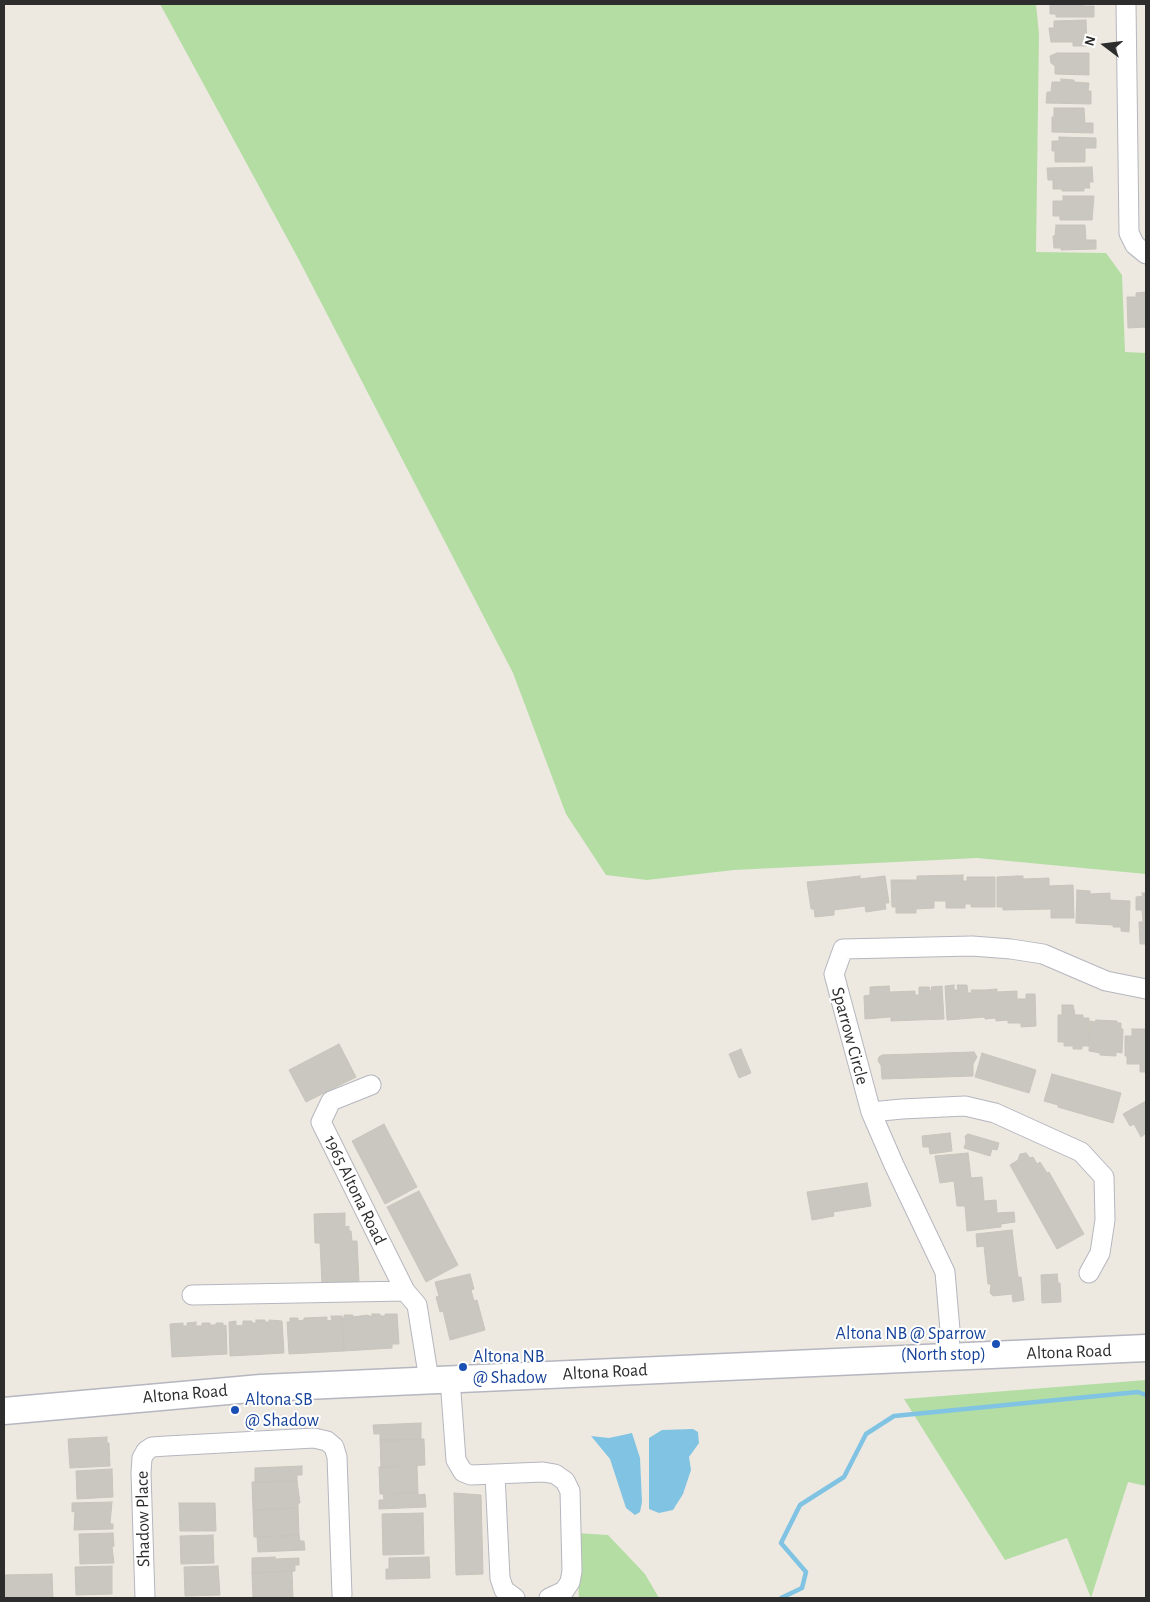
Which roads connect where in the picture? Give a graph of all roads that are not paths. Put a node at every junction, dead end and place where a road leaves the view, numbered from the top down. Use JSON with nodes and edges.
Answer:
{"nodes":[{"id":1,"x":1126,"y":4,"type":"edge"},
{"id":2,"x":1146,"y":254,"type":"edge"},
{"id":3,"x":1146,"y":989,"type":"edge"},
{"id":4,"x":371,"y":1085,"type":"dead end"},
{"id":5,"x":871,"y":1112,"type":"junction"},
{"id":6,"x":1089,"y":1273,"type":"dead end"},
{"id":7,"x":405,"y":1291,"type":"junction"},
{"id":8,"x":192,"y":1295,"type":"dead end"},
{"id":9,"x":1146,"y":1348,"type":"edge"},
{"id":10,"x":949,"y":1357,"type":"junction"},
{"id":11,"x":440,"y":1380,"type":"junction"},
{"id":12,"x":4,"y":1411,"type":"edge"},
{"id":13,"x":495,"y":1475,"type":"junction"},
{"id":14,"x":342,"y":1596,"type":"dead end"},
{"id":15,"x":145,"y":1598,"type":"edge"},
{"id":16,"x":515,"y":1598,"type":"edge"},
{"id":17,"x":549,"y":1598,"type":"edge"}],
"edges":[{"from":1,"to":2,"type":"street"},
{"from":3,"to":5,"type":"street","name":"Sparrow Circle"},
{"from":4,"to":7,"type":"street","name":"1965 Altona Road"},
{"from":5,"to":6,"type":"street"},
{"from":5,"to":10,"type":"street","name":"Sparrow Circle"},
{"from":7,"to":8,"type":"street"},
{"from":7,"to":11,"type":"street","name":"1965 Altona Road"},
{"from":9,"to":10,"type":"main road","name":"Altona Road"},
{"from":10,"to":11,"type":"main road","name":"Altona Road"},
{"from":11,"to":12,"type":"main road","name":"Altona Road"},
{"from":11,"to":13,"type":"street","name":"1965 Altona Road"},
{"from":13,"to":16,"type":"street"},
{"from":13,"to":17,"type":"street"},
{"from":14,"to":15,"type":"street","name":"Shadow Place"}]}
